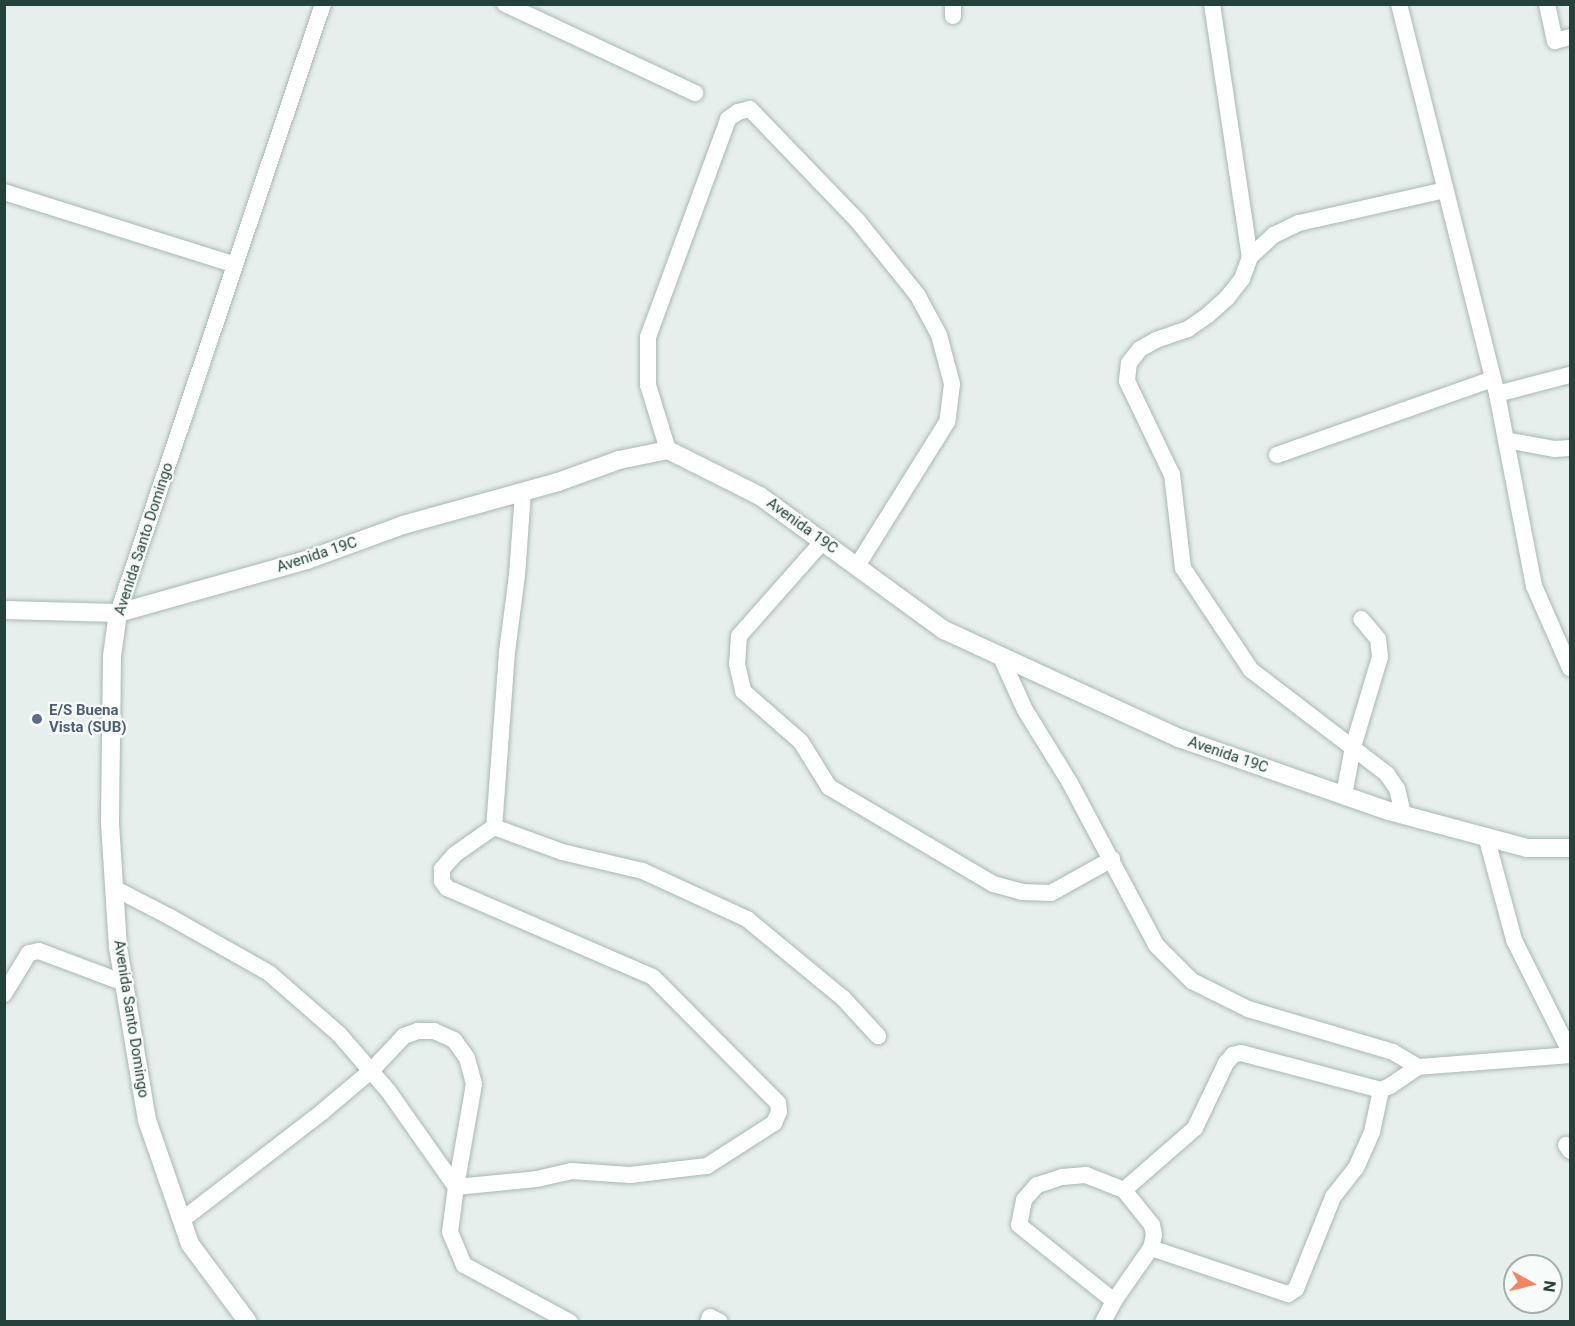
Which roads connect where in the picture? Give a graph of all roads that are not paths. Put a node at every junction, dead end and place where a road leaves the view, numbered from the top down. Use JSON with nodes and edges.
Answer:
{"nodes":[{"id":1,"x":322,"y":4,"type":"edge"},
{"id":2,"x":505,"y":4,"type":"edge"},
{"id":3,"x":1212,"y":4,"type":"edge"},
{"id":4,"x":1399,"y":4,"type":"edge"},
{"id":5,"x":1547,"y":4,"type":"edge"},
{"id":6,"x":1570,"y":37,"type":"edge"},
{"id":7,"x":695,"y":93,"type":"dead end"},
{"id":8,"x":1445,"y":190,"type":"junction"},
{"id":9,"x":4,"y":192,"type":"edge"},
{"id":10,"x":1251,"y":256,"type":"junction"},
{"id":11,"x":235,"y":265,"type":"junction"},
{"id":12,"x":1570,"y":375,"type":"edge"},
{"id":13,"x":1495,"y":387,"type":"junction"},
{"id":14,"x":1506,"y":440,"type":"junction"},
{"id":15,"x":1570,"y":448,"type":"edge"},
{"id":16,"x":669,"y":450,"type":"junction"},
{"id":17,"x":1277,"y":455,"type":"dead end"},
{"id":18,"x":523,"y":492,"type":"junction"},
{"id":19,"x":823,"y":541,"type":"junction"},
{"id":20,"x":857,"y":566,"type":"junction"},
{"id":21,"x":4,"y":610,"type":"edge"},
{"id":22,"x":118,"y":613,"type":"junction"},
{"id":23,"x":1361,"y":619,"type":"dead end"},
{"id":24,"x":1000,"y":655,"type":"junction"},
{"id":25,"x":1570,"y":668,"type":"edge"},
{"id":26,"x":1353,"y":747,"type":"junction"},
{"id":27,"x":1344,"y":795,"type":"junction"},
{"id":28,"x":1403,"y":814,"type":"junction"},
{"id":29,"x":494,"y":827,"type":"junction"},
{"id":30,"x":1486,"y":836,"type":"junction"},
{"id":31,"x":1570,"y":849,"type":"edge"},
{"id":32,"x":1112,"y":859,"type":"junction"},
{"id":33,"x":114,"y":888,"type":"junction"},
{"id":34,"x":124,"y":983,"type":"junction"},
{"id":35,"x":4,"y":994,"type":"edge"},
{"id":36,"x":878,"y":1036,"type":"dead end"},
{"id":37,"x":1570,"y":1053,"type":"edge"},
{"id":38,"x":1419,"y":1068,"type":"junction"},
{"id":39,"x":372,"y":1070,"type":"junction"},
{"id":40,"x":1381,"y":1090,"type":"junction"},
{"id":41,"x":456,"y":1187,"type":"junction"},
{"id":42,"x":1124,"y":1190,"type":"junction"},
{"id":43,"x":182,"y":1221,"type":"junction"},
{"id":44,"x":1151,"y":1248,"type":"junction"},
{"id":45,"x":1113,"y":1301,"type":"junction"},
{"id":46,"x":248,"y":1322,"type":"edge"},
{"id":47,"x":570,"y":1322,"type":"edge"},
{"id":48,"x":708,"y":1322,"type":"edge"},
{"id":49,"x":720,"y":1322,"type":"edge"},
{"id":50,"x":1103,"y":1322,"type":"edge"}],
"edges":[{"from":1,"to":11,"type":"street","name":"Avenida Santo Domingo"},
{"from":2,"to":7,"type":"street"},
{"from":3,"to":10,"type":"street"},
{"from":4,"to":8,"type":"street"},
{"from":5,"to":6,"type":"street"},
{"from":8,"to":10,"type":"street"},
{"from":8,"to":13,"type":"street"},
{"from":9,"to":11,"type":"street"},
{"from":10,"to":26,"type":"street"},
{"from":11,"to":22,"type":"street","name":"Avenida Santo Domingo"},
{"from":12,"to":13,"type":"street"},
{"from":13,"to":14,"type":"street"},
{"from":13,"to":17,"type":"street"},
{"from":14,"to":15,"type":"street"},
{"from":14,"to":25,"type":"street"},
{"from":16,"to":18,"type":"street","name":"Avenida 19C"},
{"from":16,"to":19,"type":"street","name":"Avenida 19C"},
{"from":16,"to":20,"type":"street"},
{"from":18,"to":22,"type":"street","name":"Avenida 19C"},
{"from":18,"to":29,"type":"street"},
{"from":19,"to":20,"type":"street","name":"Avenida 19C"},
{"from":19,"to":32,"type":"street"},
{"from":20,"to":24,"type":"street","name":"Avenida 19C"},
{"from":21,"to":22,"type":"street","name":"Avenida 19C"},
{"from":22,"to":33,"type":"street","name":"Avenida Santo Domingo"},
{"from":23,"to":26,"type":"street"},
{"from":24,"to":27,"type":"street","name":"Avenida 19C"},
{"from":24,"to":32,"type":"street"},
{"from":26,"to":27,"type":"street"},
{"from":26,"to":28,"type":"street"},
{"from":27,"to":28,"type":"street","name":"Avenida 19C"},
{"from":28,"to":30,"type":"street","name":"Avenida 19C"},
{"from":29,"to":36,"type":"street"},
{"from":29,"to":41,"type":"street"},
{"from":30,"to":31,"type":"street","name":"Avenida 19C"},
{"from":30,"to":37,"type":"street"},
{"from":32,"to":38,"type":"street"},
{"from":33,"to":34,"type":"street","name":"Avenida Santo Domingo"},
{"from":33,"to":39,"type":"street"},
{"from":34,"to":35,"type":"street"},
{"from":34,"to":43,"type":"street","name":"Avenida Santo Domingo"},
{"from":37,"to":38,"type":"street"},
{"from":38,"to":40,"type":"street"},
{"from":39,"to":41,"type":"street"},
{"from":39,"to":41,"type":"street"},
{"from":39,"to":43,"type":"street"},
{"from":40,"to":42,"type":"street"},
{"from":40,"to":44,"type":"street"},
{"from":41,"to":47,"type":"street"},
{"from":42,"to":44,"type":"street"},
{"from":42,"to":45,"type":"street"},
{"from":43,"to":46,"type":"street","name":"Avenida Santo Domingo"},
{"from":44,"to":45,"type":"street"},
{"from":45,"to":50,"type":"street"},
{"from":48,"to":49,"type":"street"}]}
